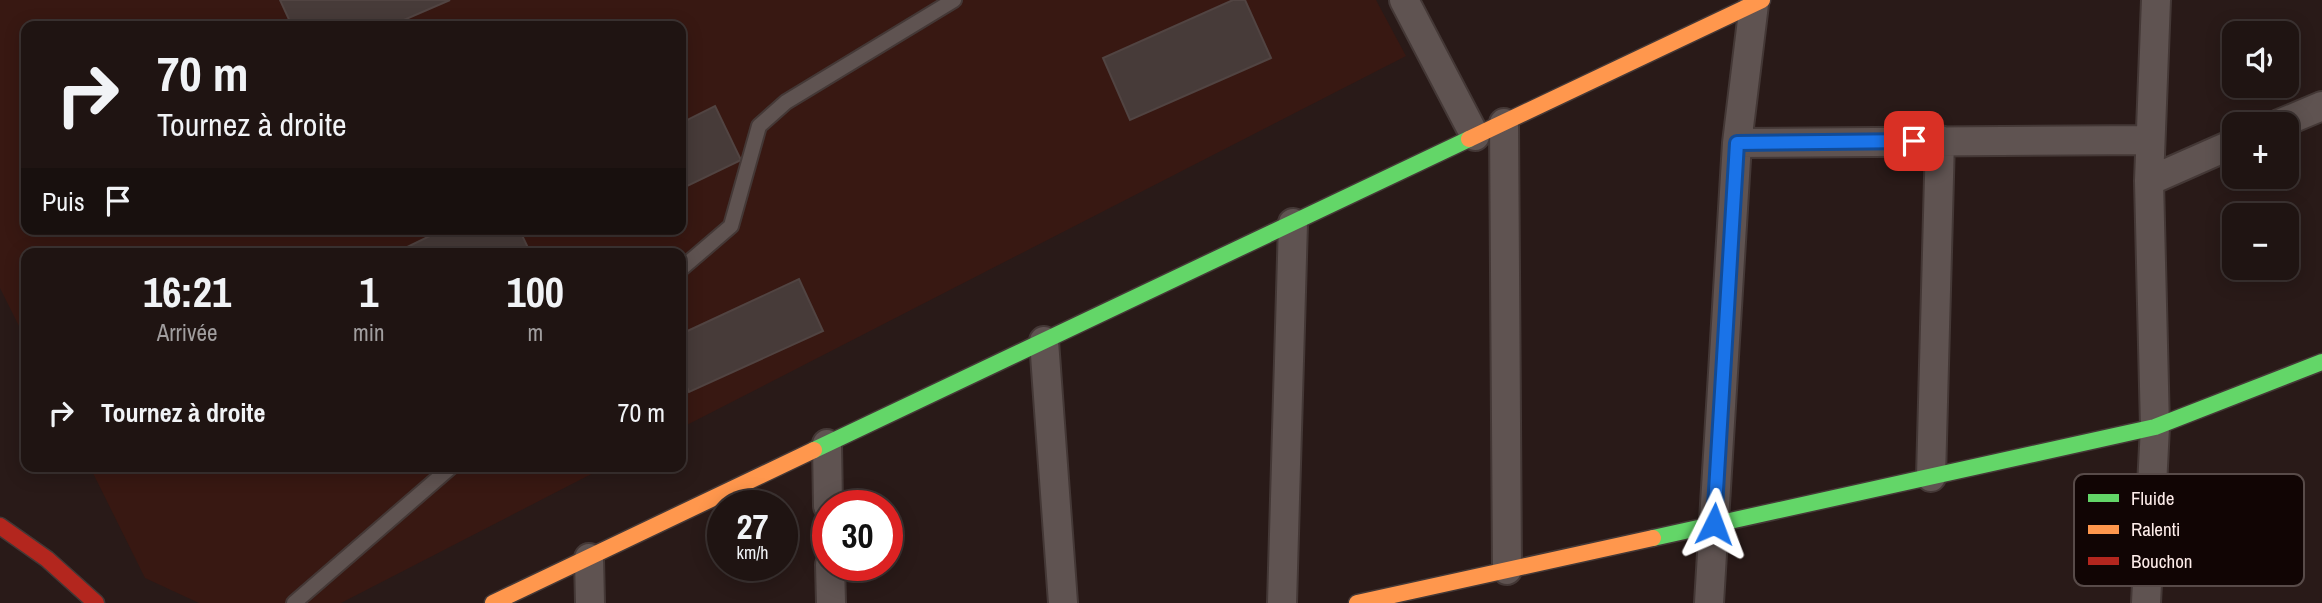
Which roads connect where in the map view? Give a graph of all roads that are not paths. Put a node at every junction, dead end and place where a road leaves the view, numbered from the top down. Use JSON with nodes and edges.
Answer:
{"nodes":[{"id":1,"x":954,"y":0,"type":"edge"},
{"id":2,"x":1405,"y":0,"type":"edge"},
{"id":3,"x":2156,"y":0,"type":"edge"},
{"id":4,"x":1758,"y":2,"type":"edge"},
{"id":5,"x":2322,"y":106,"type":"edge"},
{"id":6,"x":2299,"y":116,"type":"edge"},
{"id":7,"x":1504,"y":123,"type":"junction"},
{"id":8,"x":1475,"y":136,"type":"junction"},
{"id":9,"x":2149,"y":140,"type":"junction"},
{"id":10,"x":1940,"y":141,"type":"junction"},
{"id":11,"x":1737,"y":143,"type":"junction"},
{"id":12,"x":2222,"y":150,"type":"edge"},
{"id":13,"x":2149,"y":181,"type":"junction"},
{"id":14,"x":1293,"y":223,"type":"junction"},
{"id":15,"x":686,"y":265,"type":"edge"},
{"id":16,"x":1044,"y":341,"type":"junction"},
{"id":17,"x":2322,"y":362,"type":"edge"},
{"id":18,"x":2155,"y":427,"type":"junction"},
{"id":19,"x":827,"y":444,"type":"junction"},
{"id":20,"x":445,"y":472,"type":"edge"},
{"id":21,"x":2153,"y":474,"type":"edge"},
{"id":22,"x":1931,"y":477,"type":"junction"},
{"id":23,"x":828,"y":490,"type":"edge"},
{"id":24,"x":1714,"y":524,"type":"junction"},
{"id":25,"x":0,"y":526,"type":"edge"},
{"id":26,"x":589,"y":558,"type":"junction"},
{"id":27,"x":1507,"y":570,"type":"junction"},
{"id":28,"x":830,"y":581,"type":"edge"},
{"id":29,"x":96,"y":603,"type":"edge"},
{"id":30,"x":294,"y":603,"type":"edge"},
{"id":31,"x":493,"y":603,"type":"edge"},
{"id":32,"x":590,"y":603,"type":"edge"},
{"id":33,"x":831,"y":603,"type":"edge"},
{"id":34,"x":1063,"y":603,"type":"edge"},
{"id":35,"x":1282,"y":603,"type":"edge"},
{"id":36,"x":1357,"y":603,"type":"edge"},
{"id":37,"x":1709,"y":603,"type":"edge"}],
"edges":[{"from":1,"to":15,"type":"lane"},
{"from":2,"to":8,"type":"street"},
{"from":3,"to":9,"type":"street"},
{"from":4,"to":7,"type":"street"},
{"from":4,"to":11,"type":"street"},
{"from":5,"to":6,"type":"street"},
{"from":7,"to":8,"type":"street"},
{"from":7,"to":27,"type":"street"},
{"from":8,"to":14,"type":"street"},
{"from":9,"to":10,"type":"street"},
{"from":9,"to":13,"type":"street"},
{"from":10,"to":11,"type":"street"},
{"from":10,"to":22,"type":"street"},
{"from":11,"to":24,"type":"street"},
{"from":12,"to":13,"type":"street"},
{"from":13,"to":18,"type":"street"},
{"from":14,"to":16,"type":"street"},
{"from":14,"to":35,"type":"street"},
{"from":16,"to":19,"type":"street"},
{"from":16,"to":34,"type":"street"},
{"from":17,"to":18,"type":"street"},
{"from":18,"to":21,"type":"street"},
{"from":18,"to":22,"type":"street"},
{"from":19,"to":23,"type":"street"},
{"from":19,"to":26,"type":"street"},
{"from":20,"to":30,"type":"lane"},
{"from":22,"to":24,"type":"street"},
{"from":24,"to":27,"type":"street"},
{"from":24,"to":37,"type":"street"},
{"from":25,"to":29,"type":"street"},
{"from":26,"to":31,"type":"street"},
{"from":26,"to":32,"type":"street"},
{"from":27,"to":36,"type":"street"},
{"from":28,"to":33,"type":"street"}]}
